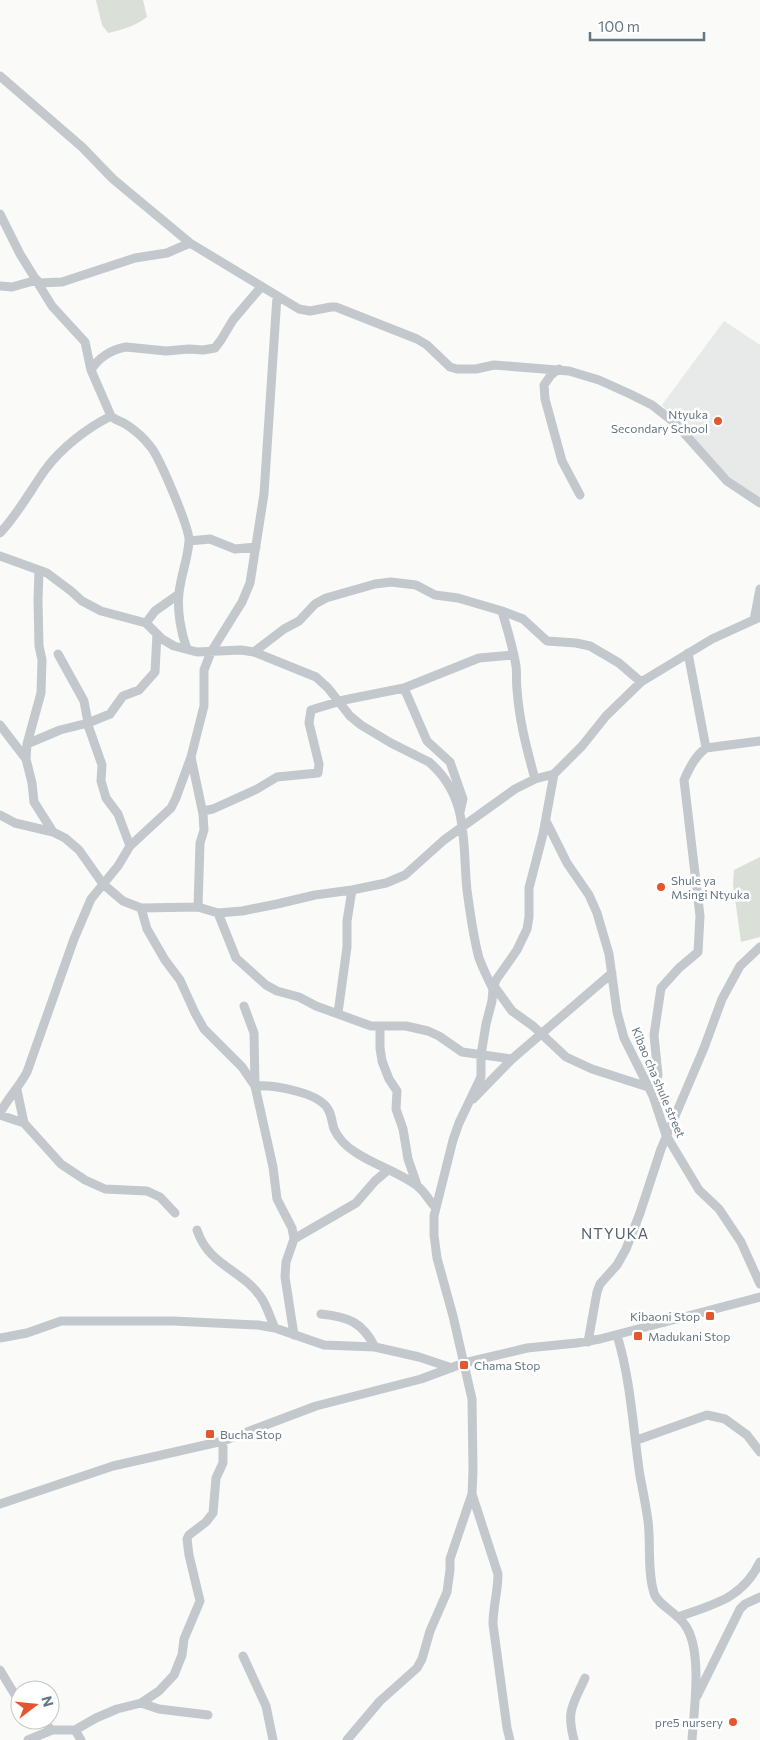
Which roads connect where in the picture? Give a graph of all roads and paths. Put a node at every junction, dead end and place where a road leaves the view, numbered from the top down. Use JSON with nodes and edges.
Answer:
{"nodes":[{"id":1,"x":0,"y":76,"type":"edge"},
{"id":2,"x":0,"y":214,"type":"edge"},
{"id":3,"x":190,"y":243,"type":"junction"},
{"id":4,"x":38,"y":281,"type":"junction"},
{"id":5,"x":0,"y":286,"type":"edge"},
{"id":6,"x":262,"y":287,"type":"junction"},
{"id":7,"x":277,"y":296,"type":"junction"},
{"id":8,"x":559,"y":369,"type":"junction"},
{"id":9,"x":92,"y":370,"type":"junction"},
{"id":10,"x":111,"y":416,"type":"junction"},
{"id":11,"x":580,"y":495,"type":"dead end"},
{"id":12,"x":760,"y":503,"type":"edge"},
{"id":13,"x":0,"y":533,"type":"edge"},
{"id":14,"x":189,"y":541,"type":"junction"},
{"id":15,"x":256,"y":548,"type":"junction"},
{"id":16,"x":0,"y":556,"type":"edge"},
{"id":17,"x":39,"y":570,"type":"junction"},
{"id":18,"x":760,"y":589,"type":"edge"},
{"id":19,"x":179,"y":594,"type":"junction"},
{"id":20,"x":502,"y":611,"type":"junction"},
{"id":21,"x":757,"y":619,"type":"edge"},
{"id":22,"x":146,"y":622,"type":"junction"},
{"id":23,"x":157,"y":634,"type":"junction"},
{"id":24,"x":187,"y":650,"type":"junction"},
{"id":25,"x":210,"y":652,"type":"junction"},
{"id":26,"x":254,"y":652,"type":"junction"},
{"id":27,"x":688,"y":653,"type":"junction"},
{"id":28,"x":58,"y":654,"type":"dead end"},
{"id":29,"x":514,"y":655,"type":"junction"},
{"id":30,"x":641,"y":682,"type":"junction"},
{"id":31,"x":404,"y":688,"type":"junction"},
{"id":32,"x":339,"y":703,"type":"junction"},
{"id":33,"x":88,"y":723,"type":"junction"},
{"id":34,"x":0,"y":726,"type":"edge"},
{"id":35,"x":760,"y":741,"type":"edge"},
{"id":36,"x":27,"y":744,"type":"junction"},
{"id":37,"x":706,"y":748,"type":"junction"},
{"id":38,"x":191,"y":757,"type":"junction"},
{"id":39,"x":26,"y":759,"type":"junction"},
{"id":40,"x":554,"y":774,"type":"junction"},
{"id":41,"x":535,"y":779,"type":"junction"},
{"id":42,"x":203,"y":811,"type":"junction"},
{"id":43,"x":460,"y":813,"type":"junction"},
{"id":44,"x":0,"y":815,"type":"edge"},
{"id":45,"x":546,"y":820,"type":"junction"},
{"id":46,"x":464,"y":825,"type":"junction"},
{"id":47,"x":53,"y":832,"type":"junction"},
{"id":48,"x":130,"y":846,"type":"junction"},
{"id":49,"x":103,"y":884,"type":"junction"},
{"id":50,"x":352,"y":890,"type":"junction"},
{"id":51,"x":198,"y":907,"type":"junction"},
{"id":52,"x":141,"y":908,"type":"junction"},
{"id":53,"x":218,"y":913,"type":"junction"},
{"id":54,"x":760,"y":946,"type":"edge"},
{"id":55,"x":612,"y":973,"type":"junction"},
{"id":56,"x":493,"y":988,"type":"junction"},
{"id":57,"x":244,"y":1006,"type":"dead end"},
{"id":58,"x":338,"y":1013,"type":"junction"},
{"id":59,"x":380,"y":1026,"type":"junction"},
{"id":60,"x":540,"y":1035,"type":"junction"},
{"id":61,"x":481,"y":1055,"type":"junction"},
{"id":62,"x":512,"y":1060,"type":"junction"},
{"id":63,"x":255,"y":1086,"type":"junction"},
{"id":64,"x":17,"y":1090,"type":"junction"},
{"id":65,"x":650,"y":1092,"type":"junction"},
{"id":66,"x":467,"y":1106,"type":"junction"},
{"id":67,"x":0,"y":1114,"type":"edge"},
{"id":68,"x":24,"y":1123,"type":"junction"},
{"id":69,"x":666,"y":1136,"type":"junction"},
{"id":70,"x":388,"y":1170,"type":"junction"},
{"id":71,"x":417,"y":1185,"type":"junction"},
{"id":72,"x":436,"y":1208,"type":"junction"},
{"id":73,"x":174,"y":1213,"type":"dead end"},
{"id":74,"x":197,"y":1230,"type":"dead end"},
{"id":75,"x":294,"y":1238,"type":"junction"},
{"id":76,"x":760,"y":1284,"type":"edge"},
{"id":77,"x":760,"y":1297,"type":"edge"},
{"id":78,"x":321,"y":1314,"type":"dead end"},
{"id":79,"x":275,"y":1328,"type":"junction"},
{"id":80,"x":294,"y":1335,"type":"junction"},
{"id":81,"x":618,"y":1335,"type":"junction"},
{"id":82,"x":0,"y":1338,"type":"edge"},
{"id":83,"x":588,"y":1342,"type":"junction"},
{"id":84,"x":375,"y":1347,"type":"junction"},
{"id":85,"x":464,"y":1363,"type":"junction"},
{"id":86,"x":452,"y":1368,"type":"junction"},
{"id":87,"x":636,"y":1440,"type":"junction"},
{"id":88,"x":224,"y":1441,"type":"junction"},
{"id":89,"x":760,"y":1452,"type":"edge"},
{"id":90,"x":472,"y":1494,"type":"junction"},
{"id":91,"x":0,"y":1504,"type":"edge"},
{"id":92,"x":760,"y":1562,"type":"edge"},
{"id":93,"x":760,"y":1597,"type":"edge"},
{"id":94,"x":678,"y":1618,"type":"junction"},
{"id":95,"x":243,"y":1656,"type":"dead end"},
{"id":96,"x":0,"y":1670,"type":"edge"},
{"id":97,"x":585,"y":1678,"type":"dead end"},
{"id":98,"x":10,"y":1687,"type":"edge"},
{"id":99,"x":695,"y":1701,"type":"junction"},
{"id":100,"x":141,"y":1703,"type":"junction"},
{"id":101,"x":208,"y":1715,"type":"dead end"},
{"id":102,"x":52,"y":1730,"type":"edge"},
{"id":103,"x":60,"y":1730,"type":"edge"},
{"id":104,"x":75,"y":1730,"type":"junction"},
{"id":105,"x":28,"y":1740,"type":"edge"},
{"id":106,"x":81,"y":1740,"type":"edge"},
{"id":107,"x":273,"y":1740,"type":"edge"},
{"id":108,"x":347,"y":1740,"type":"edge"},
{"id":109,"x":510,"y":1740,"type":"edge"},
{"id":110,"x":574,"y":1740,"type":"edge"},
{"id":111,"x":692,"y":1740,"type":"edge"}],
"edges":[{"from":1,"to":3,"type":"street"},
{"from":2,"to":4,"type":"street"},
{"from":3,"to":4,"type":"street"},
{"from":3,"to":6,"type":"street"},
{"from":4,"to":5,"type":"street"},
{"from":4,"to":9,"type":"street"},
{"from":6,"to":7,"type":"street"},
{"from":6,"to":9,"type":"street"},
{"from":7,"to":8,"type":"street"},
{"from":7,"to":15,"type":"street"},
{"from":8,"to":11,"type":"street"},
{"from":8,"to":12,"type":"street"},
{"from":9,"to":10,"type":"street"},
{"from":10,"to":13,"type":"street"},
{"from":10,"to":14,"type":"street"},
{"from":14,"to":15,"type":"street"},
{"from":14,"to":19,"type":"street"},
{"from":15,"to":25,"type":"street"},
{"from":16,"to":17,"type":"street"},
{"from":17,"to":22,"type":"street"},
{"from":17,"to":36,"type":"street"},
{"from":18,"to":21,"type":"street"},
{"from":19,"to":22,"type":"street"},
{"from":19,"to":24,"type":"street"},
{"from":20,"to":26,"type":"street"},
{"from":20,"to":29,"type":"street"},
{"from":20,"to":30,"type":"street"},
{"from":21,"to":27,"type":"street"},
{"from":22,"to":23,"type":"street"},
{"from":23,"to":24,"type":"street"},
{"from":23,"to":33,"type":"street"},
{"from":24,"to":25,"type":"street"},
{"from":25,"to":26,"type":"street"},
{"from":25,"to":38,"type":"street"},
{"from":26,"to":32,"type":"street"},
{"from":27,"to":30,"type":"street"},
{"from":27,"to":37,"type":"street"},
{"from":28,"to":33,"type":"street"},
{"from":29,"to":31,"type":"street"},
{"from":29,"to":41,"type":"street"},
{"from":30,"to":40,"type":"street"},
{"from":31,"to":32,"type":"street"},
{"from":31,"to":43,"type":"street"},
{"from":32,"to":42,"type":"street"},
{"from":32,"to":43,"type":"street"},
{"from":33,"to":36,"type":"street"},
{"from":33,"to":48,"type":"street"},
{"from":34,"to":39,"type":"street"},
{"from":35,"to":37,"type":"street"},
{"from":36,"to":39,"type":"street"},
{"from":37,"to":65,"type":"street"},
{"from":38,"to":42,"type":"street"},
{"from":38,"to":48,"type":"street"},
{"from":39,"to":47,"type":"street"},
{"from":40,"to":41,"type":"street"},
{"from":40,"to":45,"type":"street"},
{"from":41,"to":46,"type":"street"},
{"from":42,"to":51,"type":"street"},
{"from":43,"to":46,"type":"street"},
{"from":44,"to":47,"type":"street"},
{"from":45,"to":55,"type":"street","name":"Kibao cha shule street"},
{"from":45,"to":56,"type":"street"},
{"from":46,"to":50,"type":"street"},
{"from":46,"to":56,"type":"street"},
{"from":47,"to":49,"type":"street"},
{"from":48,"to":49,"type":"street"},
{"from":49,"to":52,"type":"street"},
{"from":49,"to":64,"type":"street"},
{"from":50,"to":53,"type":"street"},
{"from":50,"to":58,"type":"street"},
{"from":51,"to":52,"type":"street"},
{"from":51,"to":53,"type":"street"},
{"from":52,"to":63,"type":"street"},
{"from":53,"to":58,"type":"street"},
{"from":54,"to":69,"type":"street"},
{"from":55,"to":60,"type":"street"},
{"from":55,"to":65,"type":"street","name":"Kibao cha shule street"},
{"from":56,"to":60,"type":"street"},
{"from":56,"to":61,"type":"street"},
{"from":57,"to":63,"type":"street"},
{"from":58,"to":59,"type":"street"},
{"from":59,"to":61,"type":"street"},
{"from":59,"to":71,"type":"street"},
{"from":60,"to":62,"type":"street"},
{"from":60,"to":65,"type":"street"},
{"from":61,"to":62,"type":"street"},
{"from":61,"to":66,"type":"street"},
{"from":62,"to":66,"type":"street"},
{"from":63,"to":70,"type":"street"},
{"from":63,"to":75,"type":"street"},
{"from":64,"to":67,"type":"street"},
{"from":64,"to":68,"type":"street"},
{"from":65,"to":69,"type":"street","name":"Kibao cha shule street"},
{"from":66,"to":72,"type":"street"},
{"from":67,"to":68,"type":"street"},
{"from":68,"to":73,"type":"street"},
{"from":69,"to":76,"type":"street","name":"Kibao cha shule street"},
{"from":69,"to":83,"type":"street"},
{"from":70,"to":71,"type":"street"},
{"from":70,"to":75,"type":"street"},
{"from":71,"to":72,"type":"street"},
{"from":72,"to":85,"type":"street"},
{"from":74,"to":79,"type":"street"},
{"from":75,"to":80,"type":"street"},
{"from":77,"to":81,"type":"street"},
{"from":78,"to":84,"type":"street"},
{"from":79,"to":80,"type":"street"},
{"from":79,"to":82,"type":"street"},
{"from":80,"to":84,"type":"street"},
{"from":81,"to":83,"type":"street"},
{"from":81,"to":87,"type":"street"},
{"from":83,"to":85,"type":"street"},
{"from":84,"to":86,"type":"street"},
{"from":85,"to":86,"type":"street"},
{"from":85,"to":90,"type":"street"},
{"from":86,"to":88,"type":"street"},
{"from":87,"to":89,"type":"street"},
{"from":87,"to":94,"type":"street"},
{"from":88,"to":91,"type":"street"},
{"from":88,"to":100,"type":"street"},
{"from":90,"to":108,"type":"street"},
{"from":90,"to":109,"type":"street"},
{"from":92,"to":94,"type":"street"},
{"from":93,"to":99,"type":"street"},
{"from":94,"to":99,"type":"street"},
{"from":95,"to":107,"type":"street"},
{"from":96,"to":98,"type":"street"},
{"from":97,"to":110,"type":"street"},
{"from":99,"to":111,"type":"street"},
{"from":100,"to":101,"type":"street"},
{"from":100,"to":104,"type":"street"},
{"from":102,"to":105,"type":"street"},
{"from":103,"to":104,"type":"street"},
{"from":104,"to":106,"type":"street"}]}
